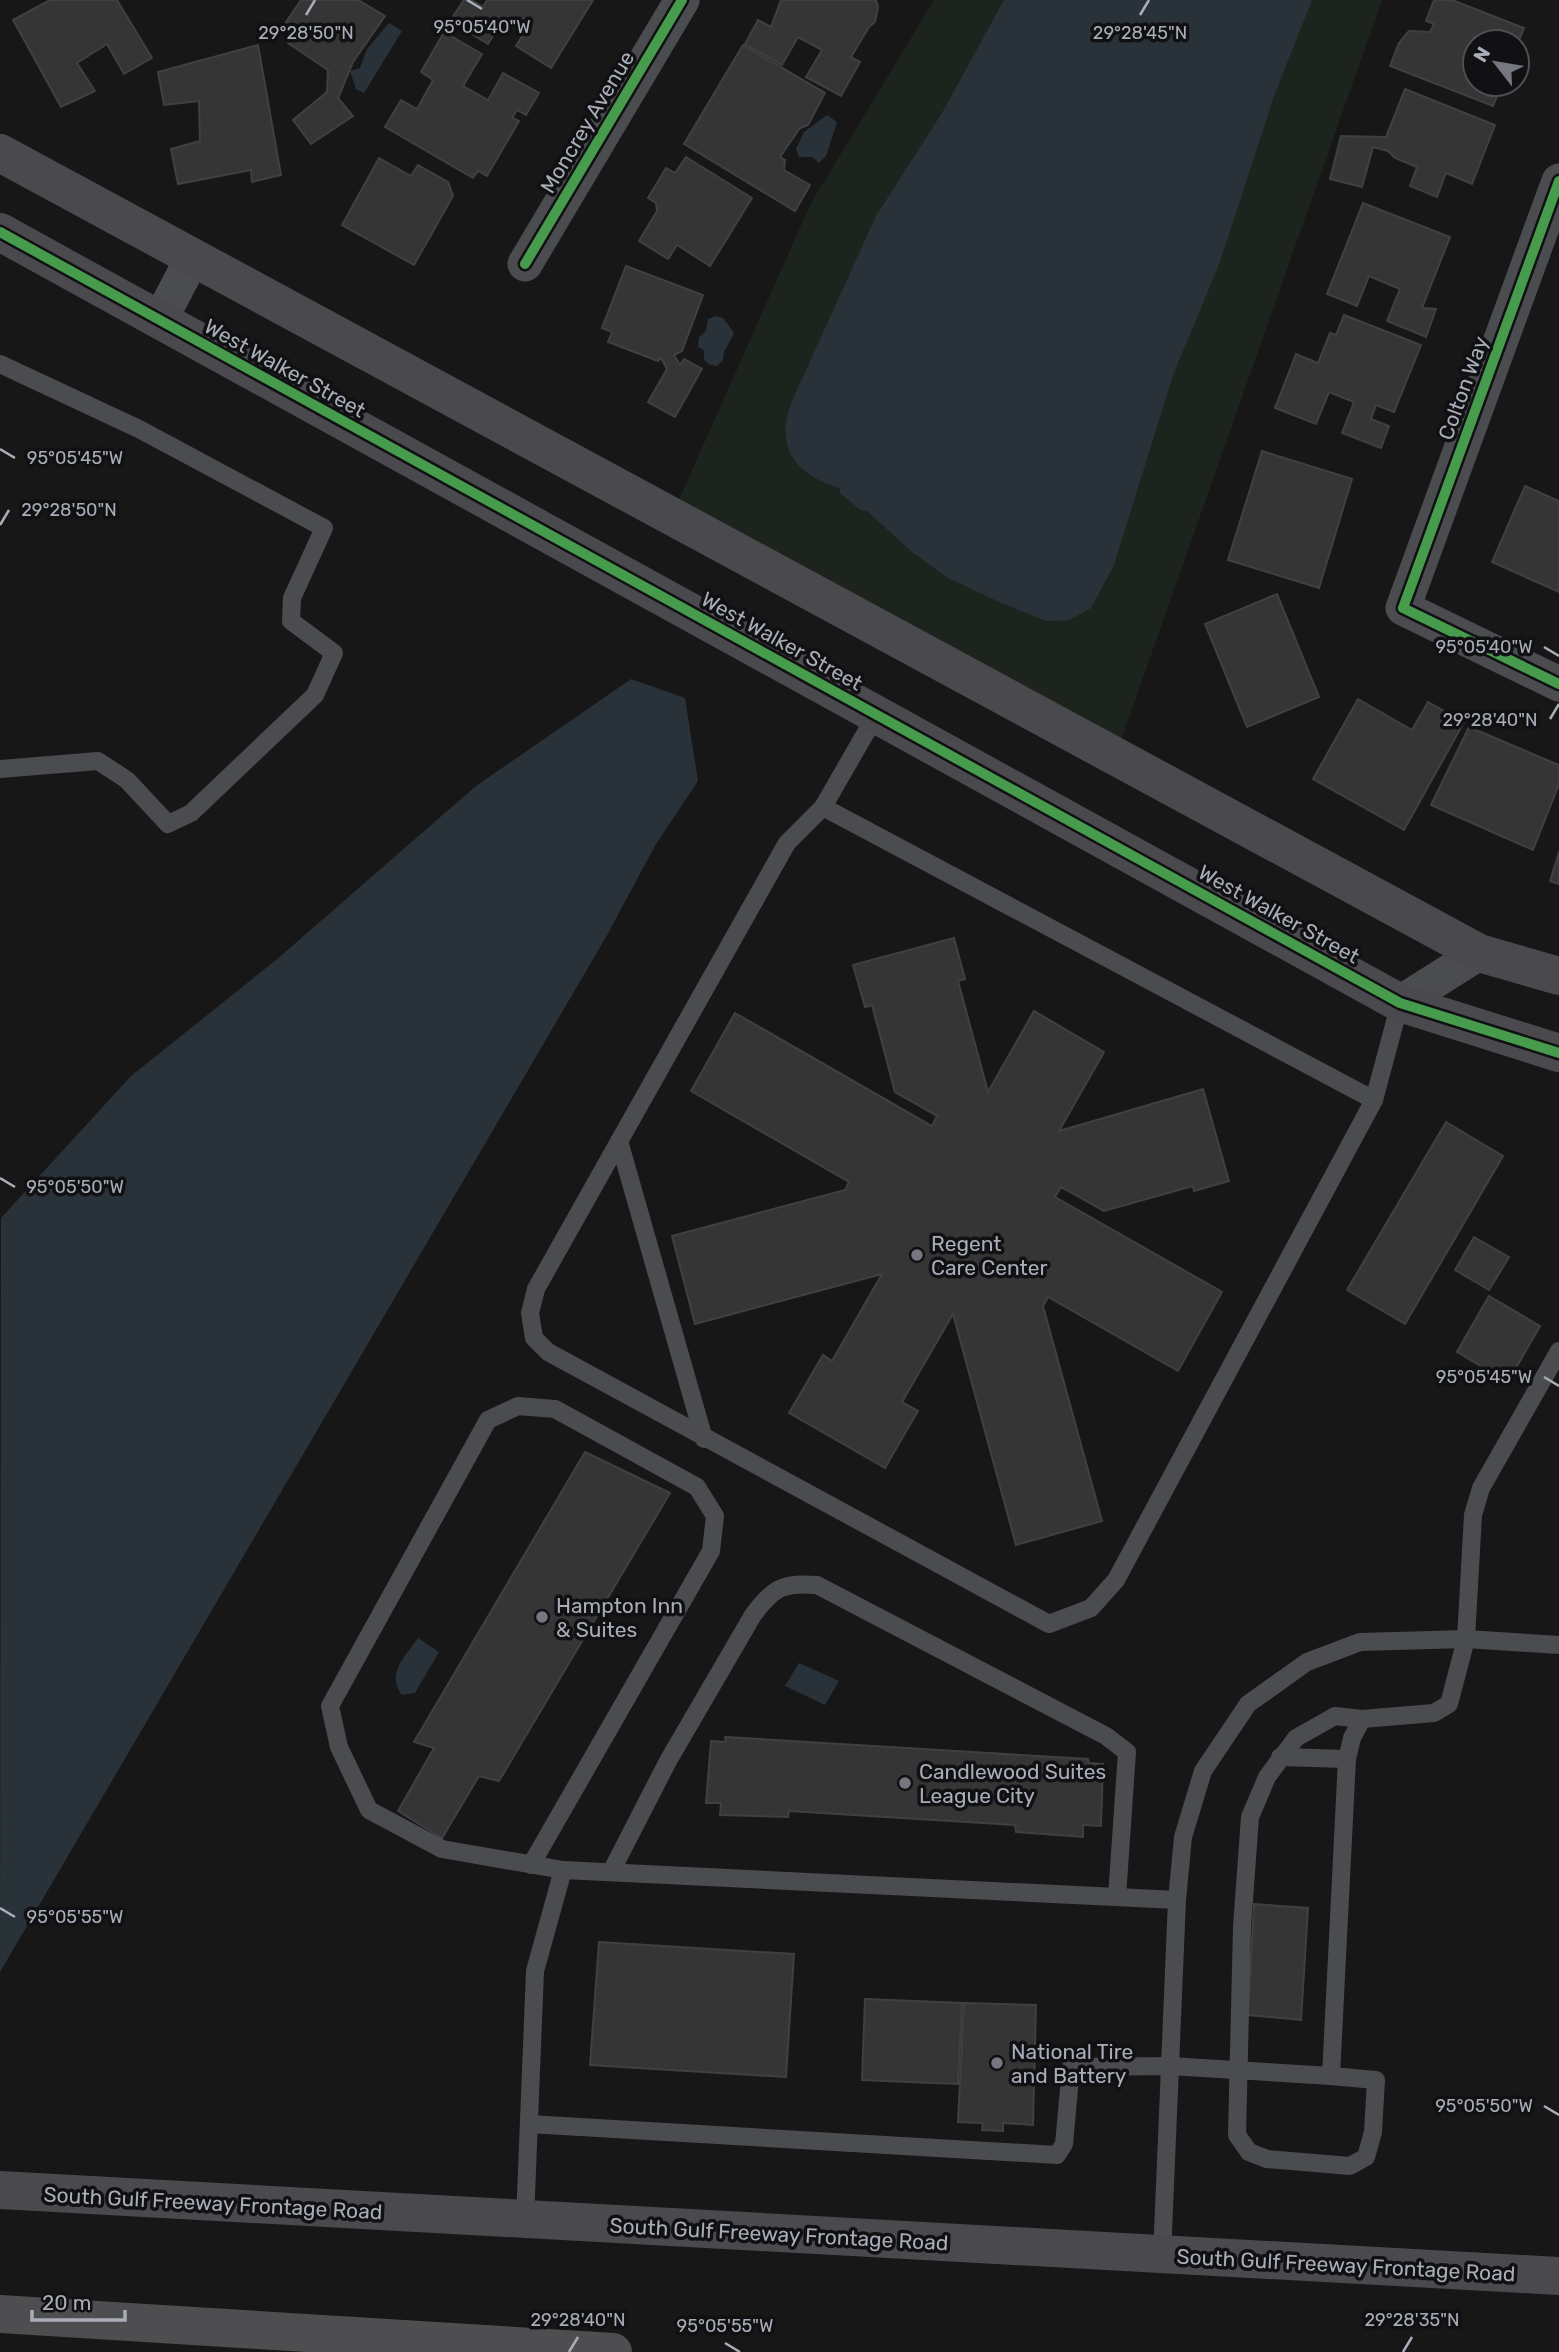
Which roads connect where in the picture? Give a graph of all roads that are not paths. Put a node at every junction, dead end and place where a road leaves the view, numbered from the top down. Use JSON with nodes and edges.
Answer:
{"nodes":[{"id":1,"x":682,"y":0,"type":"edge"},
{"id":2,"x":0,"y":153,"type":"edge"},
{"id":3,"x":1559,"y":181,"type":"edge"},
{"id":4,"x":0,"y":232,"type":"edge"},
{"id":5,"x":193,"y":257,"type":"junction"},
{"id":6,"x":525,"y":264,"type":"dead end"},
{"id":7,"x":160,"y":320,"type":"junction"},
{"id":8,"x":0,"y":364,"type":"edge"},
{"id":9,"x":1559,"y":684,"type":"edge"},
{"id":10,"x":876,"y":715,"type":"junction"},
{"id":11,"x":0,"y":769,"type":"edge"},
{"id":12,"x":823,"y":807,"type":"junction"},
{"id":13,"x":1479,"y":953,"type":"junction"},
{"id":14,"x":1559,"y":976,"type":"edge"},
{"id":15,"x":1400,"y":1003,"type":"junction"},
{"id":16,"x":1559,"y":1052,"type":"edge"},
{"id":17,"x":1374,"y":1100,"type":"junction"},
{"id":18,"x":619,"y":1141,"type":"junction"},
{"id":19,"x":1559,"y":1352,"type":"edge"},
{"id":20,"x":704,"y":1438,"type":"junction"},
{"id":21,"x":1466,"y":1639,"type":"junction"},
{"id":22,"x":1559,"y":1645,"type":"edge"},
{"id":23,"x":1362,"y":1719,"type":"junction"},
{"id":24,"x":1280,"y":1757,"type":"junction"},
{"id":25,"x":1347,"y":1759,"type":"junction"},
{"id":26,"x":531,"y":1865,"type":"junction"},
{"id":27,"x":563,"y":1870,"type":"junction"},
{"id":28,"x":611,"y":1872,"type":"junction"},
{"id":29,"x":1117,"y":1897,"type":"junction"},
{"id":30,"x":1177,"y":1900,"type":"junction"},
{"id":31,"x":1170,"y":2066,"type":"junction"},
{"id":32,"x":1239,"y":2070,"type":"junction"},
{"id":33,"x":1331,"y":2076,"type":"junction"},
{"id":34,"x":529,"y":2124,"type":"junction"},
{"id":35,"x":0,"y":2190,"type":"edge"},
{"id":36,"x":525,"y":2220,"type":"junction"},
{"id":37,"x":1162,"y":2256,"type":"junction"},
{"id":38,"x":1559,"y":2276,"type":"edge"},
{"id":39,"x":0,"y":2314,"type":"edge"},
{"id":40,"x":613,"y":2352,"type":"edge"}],
"edges":[{"from":1,"to":6,"type":"street","name":"Moncrey Avenue"},
{"from":2,"to":5,"type":"street"},
{"from":3,"to":9,"type":"street","name":"Colton Way"},
{"from":4,"to":7,"type":"street","name":"West Walker Street"},
{"from":5,"to":7,"type":"street"},
{"from":5,"to":13,"type":"street"},
{"from":7,"to":10,"type":"street","name":"West Walker Street"},
{"from":8,"to":11,"type":"lane"},
{"from":10,"to":12,"type":"lane"},
{"from":10,"to":15,"type":"street","name":"West Walker Street"},
{"from":12,"to":17,"type":"lane"},
{"from":12,"to":18,"type":"lane"},
{"from":13,"to":14,"type":"street"},
{"from":13,"to":15,"type":"street"},
{"from":15,"to":16,"type":"street","name":"West Walker Street"},
{"from":15,"to":17,"type":"lane"},
{"from":17,"to":20,"type":"lane"},
{"from":18,"to":20,"type":"lane"},
{"from":18,"to":20,"type":"lane"},
{"from":19,"to":21,"type":"lane"},
{"from":21,"to":22,"type":"lane"},
{"from":21,"to":23,"type":"lane"},
{"from":21,"to":30,"type":"lane"},
{"from":23,"to":24,"type":"lane"},
{"from":23,"to":25,"type":"lane"},
{"from":24,"to":25,"type":"lane"},
{"from":24,"to":32,"type":"lane"},
{"from":25,"to":33,"type":"lane"},
{"from":26,"to":26,"type":"lane"},
{"from":26,"to":27,"type":"lane"},
{"from":27,"to":28,"type":"lane"},
{"from":27,"to":34,"type":"lane"},
{"from":28,"to":29,"type":"lane"},
{"from":28,"to":29,"type":"lane"},
{"from":29,"to":30,"type":"lane"},
{"from":30,"to":31,"type":"lane"},
{"from":31,"to":32,"type":"lane"},
{"from":31,"to":34,"type":"lane"},
{"from":31,"to":37,"type":"lane"},
{"from":32,"to":33,"type":"lane"},
{"from":32,"to":33,"type":"lane"},
{"from":34,"to":36,"type":"lane"},
{"from":35,"to":36,"type":"street","name":"South Gulf Freeway Frontage Road"},
{"from":36,"to":37,"type":"street","name":"South Gulf Freeway Frontage Road"},
{"from":37,"to":38,"type":"street","name":"South Gulf Freeway Frontage Road"},
{"from":39,"to":40,"type":"highway"}]}
